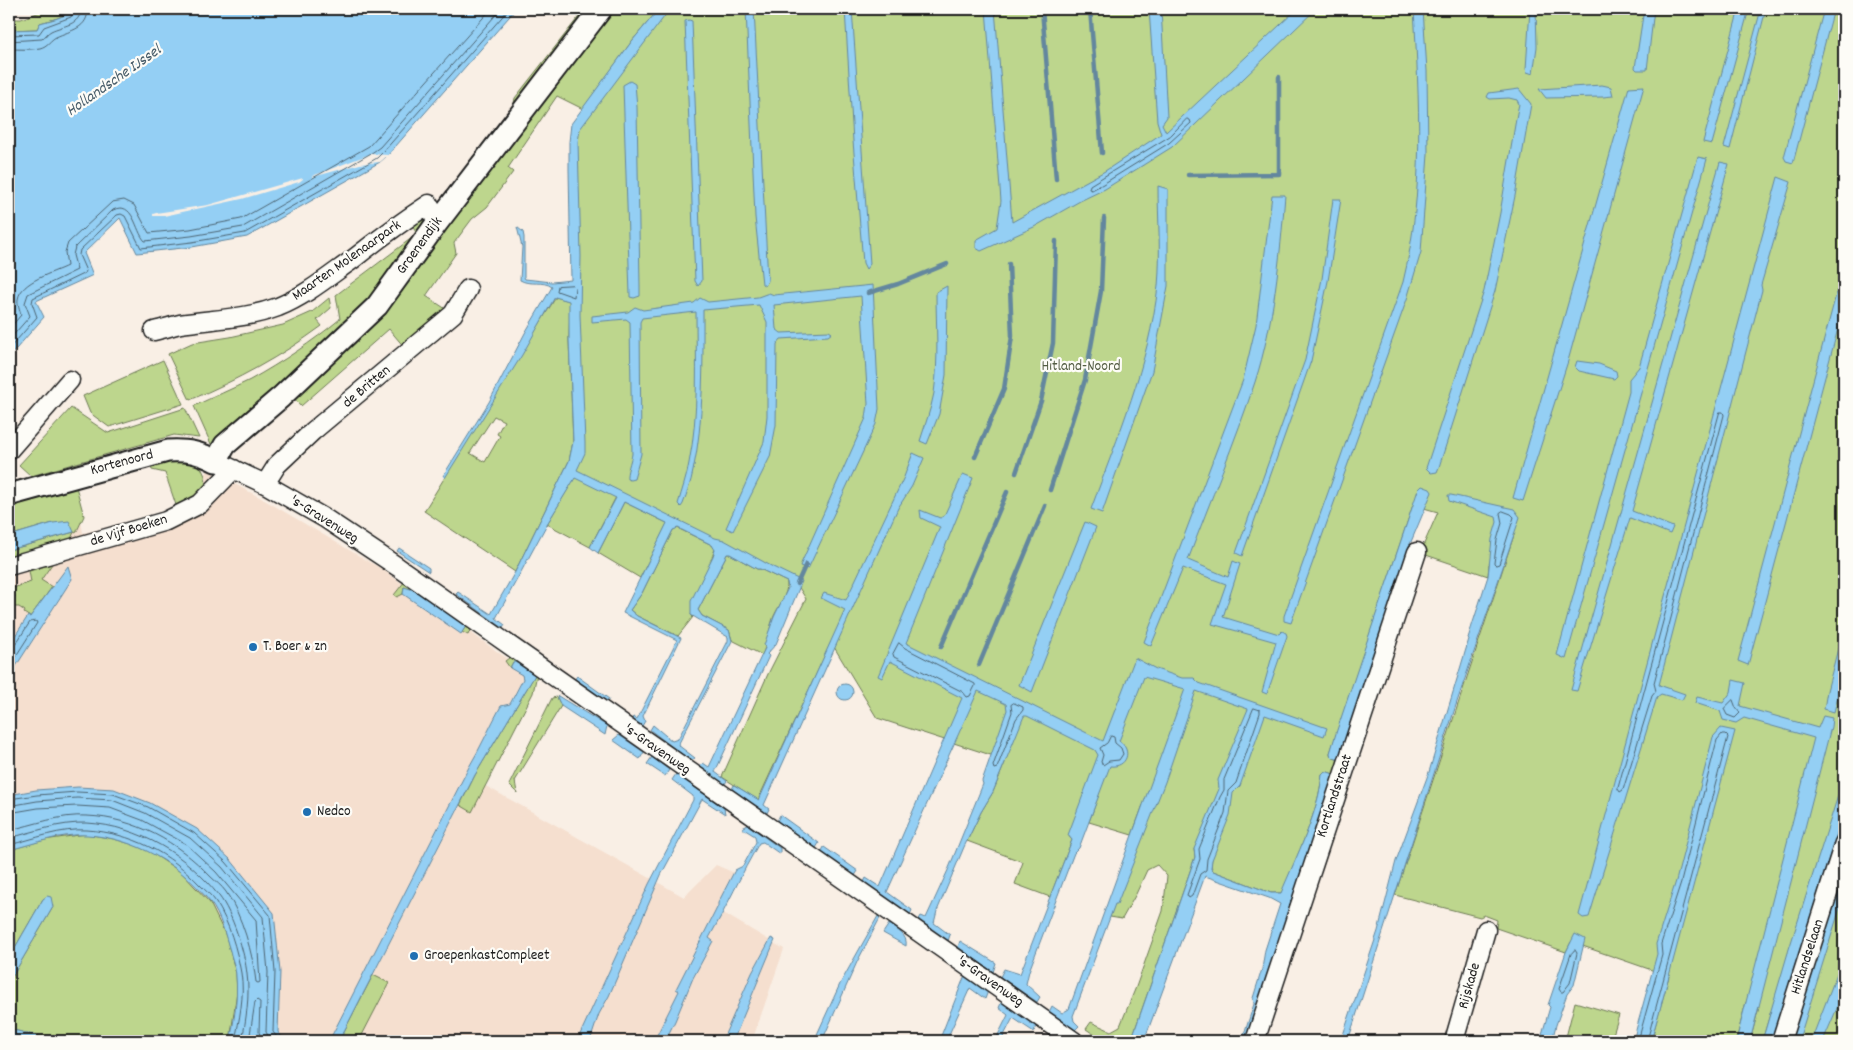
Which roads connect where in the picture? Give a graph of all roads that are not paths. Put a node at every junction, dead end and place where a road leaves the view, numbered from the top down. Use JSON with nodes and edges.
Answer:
{"nodes":[{"id":1,"x":601,"y":9,"type":"edge"},
{"id":2,"x":437,"y":223,"type":"junction"},
{"id":3,"x":468,"y":289,"type":"dead end"},
{"id":4,"x":154,"y":331,"type":"dead end"},
{"id":5,"x":70,"y":380,"type":"dead end"},
{"id":6,"x":9,"y":450,"type":"edge"},
{"id":7,"x":225,"y":465,"type":"junction"},
{"id":8,"x":265,"y":484,"type":"junction"},
{"id":9,"x":9,"y":494,"type":"edge"},
{"id":10,"x":1417,"y":552,"type":"dead end"},
{"id":11,"x":9,"y":566,"type":"edge"},
{"id":12,"x":1844,"y":843,"type":"edge"},
{"id":13,"x":1486,"y":930,"type":"dead end"},
{"id":14,"x":1074,"y":1041,"type":"edge"},
{"id":15,"x":1254,"y":1041,"type":"edge"},
{"id":16,"x":1454,"y":1041,"type":"edge"},
{"id":17,"x":1781,"y":1041,"type":"edge"}],
"edges":[{"from":1,"to":2,"type":"street","name":"Groenendijk"},
{"from":2,"to":4,"type":"street","name":"Maarten Molenaarpark"},
{"from":2,"to":7,"type":"street","name":"Groenendijk"},
{"from":3,"to":8,"type":"street","name":"de Britten"},
{"from":5,"to":6,"type":"street"},
{"from":7,"to":8,"type":"street","name":"'s-Gravenweg"},
{"from":7,"to":9,"type":"street","name":"Kortenoord"},
{"from":7,"to":11,"type":"street","name":"de Vijf Boeken"},
{"from":8,"to":14,"type":"street","name":"'s-Gravenweg"},
{"from":10,"to":15,"type":"street","name":"Kortlandstraat"},
{"from":12,"to":17,"type":"street","name":"Hitlandselaan"},
{"from":13,"to":16,"type":"street","name":"Rijskade"}]}
